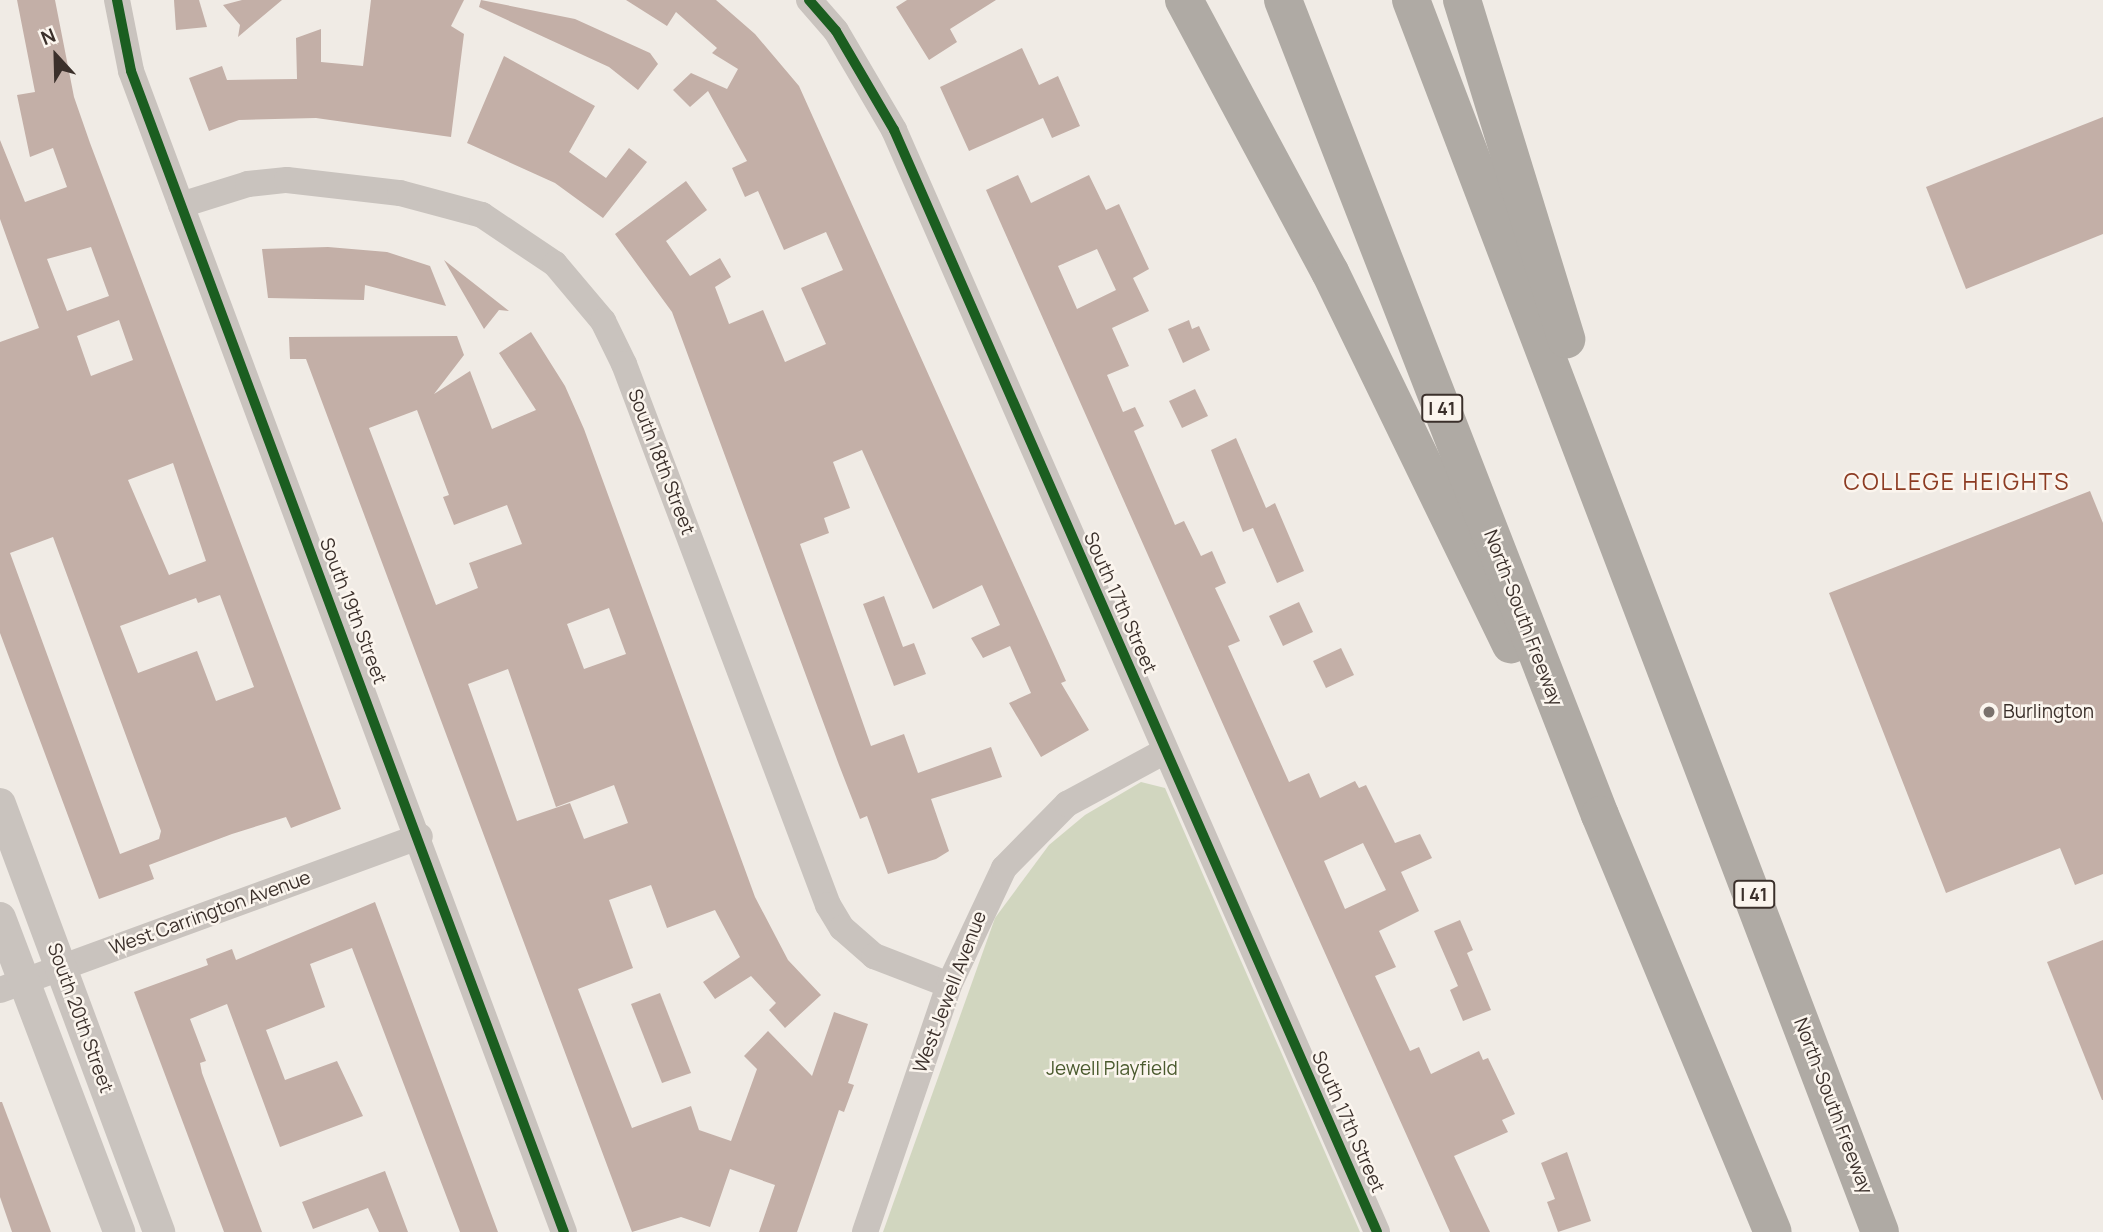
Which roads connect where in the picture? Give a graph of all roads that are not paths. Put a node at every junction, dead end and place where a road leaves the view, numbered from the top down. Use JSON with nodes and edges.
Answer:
{"nodes":[{"id":1,"x":117,"y":0,"type":"edge"},
{"id":2,"x":809,"y":0,"type":"edge"},
{"id":3,"x":1184,"y":0,"type":"edge"},
{"id":4,"x":1283,"y":0,"type":"edge"},
{"id":5,"x":1411,"y":0,"type":"edge"},
{"id":6,"x":1462,"y":0,"type":"edge"},
{"id":7,"x":181,"y":205,"type":"junction"},
{"id":8,"x":1627,"y":557,"type":"junction"},
{"id":9,"x":1166,"y":751,"type":"junction"},
{"id":10,"x":0,"y":804,"type":"edge"},
{"id":11,"x":1600,"y":815,"type":"junction"},
{"id":12,"x":419,"y":835,"type":"junction"},
{"id":13,"x":0,"y":918,"type":"edge"},
{"id":14,"x":61,"y":967,"type":"junction"},
{"id":15,"x":12,"y":985,"type":"edge"},
{"id":16,"x":949,"y":985,"type":"junction"},
{"id":17,"x":119,"y":1232,"type":"edge"},
{"id":18,"x":159,"y":1232,"type":"edge"},
{"id":19,"x":564,"y":1232,"type":"edge"},
{"id":20,"x":865,"y":1232,"type":"edge"},
{"id":21,"x":1377,"y":1232,"type":"edge"},
{"id":22,"x":1773,"y":1232,"type":"edge"},
{"id":23,"x":1880,"y":1232,"type":"edge"}],
"edges":[{"from":1,"to":7,"type":"street","name":"South 19th Street"},
{"from":2,"to":9,"type":"street","name":"South 17th Street"},
{"from":3,"to":11,"type":"highway"},
{"from":4,"to":11,"type":"highway","name":"North-South Freeway","number":"I 41"},
{"from":5,"to":8,"type":"highway","name":"North-South Freeway","number":"I 41"},
{"from":6,"to":8,"type":"highway"},
{"from":7,"to":12,"type":"street","name":"South 19th Street"},
{"from":7,"to":16,"type":"street","name":"South 18th Street"},
{"from":8,"to":23,"type":"highway","name":"North-South Freeway","number":"I 41"},
{"from":9,"to":16,"type":"street","name":"West Jewell Avenue"},
{"from":9,"to":21,"type":"street","name":"South 17th Street"},
{"from":10,"to":14,"type":"street","name":"South 20th Street"},
{"from":11,"to":22,"type":"highway","name":"North-South Freeway","number":"I 41"},
{"from":12,"to":14,"type":"street","name":"West Carrington Avenue"},
{"from":12,"to":19,"type":"street","name":"South 19th Street"},
{"from":13,"to":15,"type":"street","name":"South 20th Street"},
{"from":14,"to":15,"type":"street","name":"West Carrington Avenue"},
{"from":14,"to":18,"type":"street","name":"South 20th Street"},
{"from":15,"to":17,"type":"street","name":"South 20th Street"},
{"from":16,"to":20,"type":"street","name":"West Jewell Avenue"}]}
